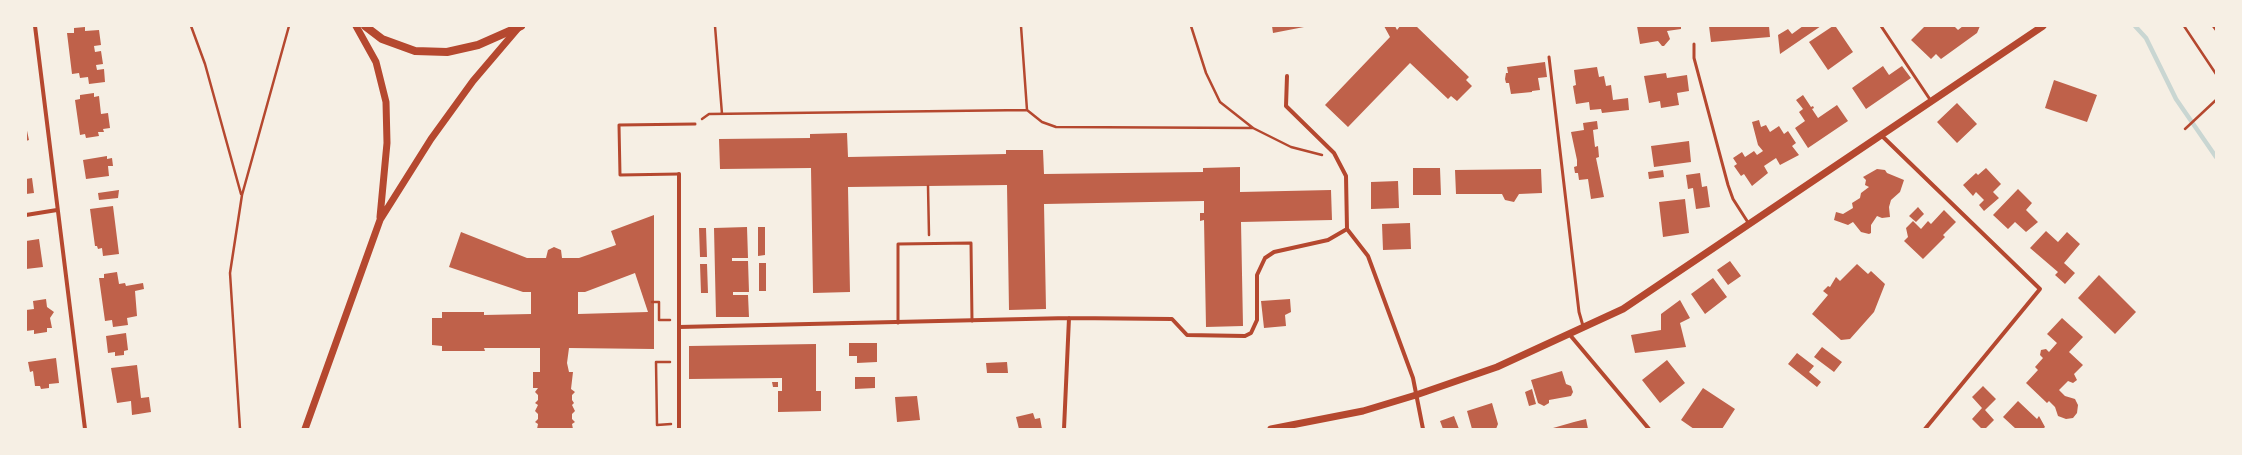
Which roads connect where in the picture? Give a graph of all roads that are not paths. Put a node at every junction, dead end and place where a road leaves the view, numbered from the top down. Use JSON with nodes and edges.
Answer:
{"nodes":[{"id":1,"x":35,"y":26,"type":"edge"},
{"id":2,"x":356,"y":26,"type":"edge"},
{"id":3,"x":365,"y":26,"type":"edge"},
{"id":4,"x":520,"y":26,"type":"edge"},
{"id":5,"x":1881,"y":26,"type":"edge"},
{"id":6,"x":2043,"y":26,"type":"edge"},
{"id":7,"x":1694,"y":44,"type":"dead end"},
{"id":8,"x":1549,"y":57,"type":"dead end"},
{"id":9,"x":1287,"y":76,"type":"dead end"},
{"id":10,"x":1932,"y":101,"type":"junction"},
{"id":11,"x":695,"y":124,"type":"road end"},
{"id":12,"x":1881,"y":135,"type":"junction"},
{"id":13,"x":679,"y":174,"type":"joint"},
{"id":14,"x":57,"y":210,"type":"junction"},
{"id":15,"x":26,"y":215,"type":"edge"},
{"id":16,"x":380,"y":220,"type":"junction"},
{"id":17,"x":1750,"y":224,"type":"junction"},
{"id":18,"x":1347,"y":229,"type":"junction"},
{"id":19,"x":1069,"y":318,"type":"junction"},
{"id":20,"x":972,"y":320,"type":"junction"},
{"id":21,"x":898,"y":323,"type":"junction"},
{"id":22,"x":679,"y":327,"type":"junction"},
{"id":23,"x":1584,"y":328,"type":"junction"},
{"id":24,"x":1570,"y":335,"type":"junction"},
{"id":25,"x":1416,"y":396,"type":"junction"},
{"id":26,"x":679,"y":427,"type":"edge"},
{"id":27,"x":85,"y":429,"type":"edge"},
{"id":28,"x":305,"y":429,"type":"edge"},
{"id":29,"x":1064,"y":429,"type":"edge"},
{"id":30,"x":1271,"y":429,"type":"edge"},
{"id":31,"x":1423,"y":429,"type":"edge"},
{"id":32,"x":1649,"y":429,"type":"edge"},
{"id":33,"x":1925,"y":429,"type":"edge"}],
"edges":[{"from":1,"to":14,"type":"street"},
{"from":2,"to":16,"type":"street"},
{"from":3,"to":4,"type":"main road"},
{"from":4,"to":16,"type":"street"},
{"from":5,"to":10,"type":"lane"},
{"from":6,"to":10,"type":"street"},
{"from":7,"to":17,"type":"lane"},
{"from":8,"to":23,"type":"lane"},
{"from":9,"to":18,"type":"street"},
{"from":10,"to":12,"type":"street"},
{"from":11,"to":13,"type":"lane"},
{"from":12,"to":17,"type":"street"},
{"from":12,"to":33,"type":"street"},
{"from":13,"to":22,"type":"street"},
{"from":14,"to":15,"type":"street"},
{"from":14,"to":27,"type":"street"},
{"from":16,"to":28,"type":"street"},
{"from":17,"to":23,"type":"street"},
{"from":18,"to":19,"type":"street"},
{"from":18,"to":25,"type":"street"},
{"from":19,"to":20,"type":"street"},
{"from":19,"to":29,"type":"street"},
{"from":20,"to":21,"type":"street"},
{"from":20,"to":21,"type":"lane"},
{"from":21,"to":22,"type":"street"},
{"from":22,"to":26,"type":"street"},
{"from":23,"to":24,"type":"street"},
{"from":24,"to":25,"type":"street"},
{"from":24,"to":32,"type":"street"},
{"from":25,"to":30,"type":"street"},
{"from":25,"to":31,"type":"street"}]}
